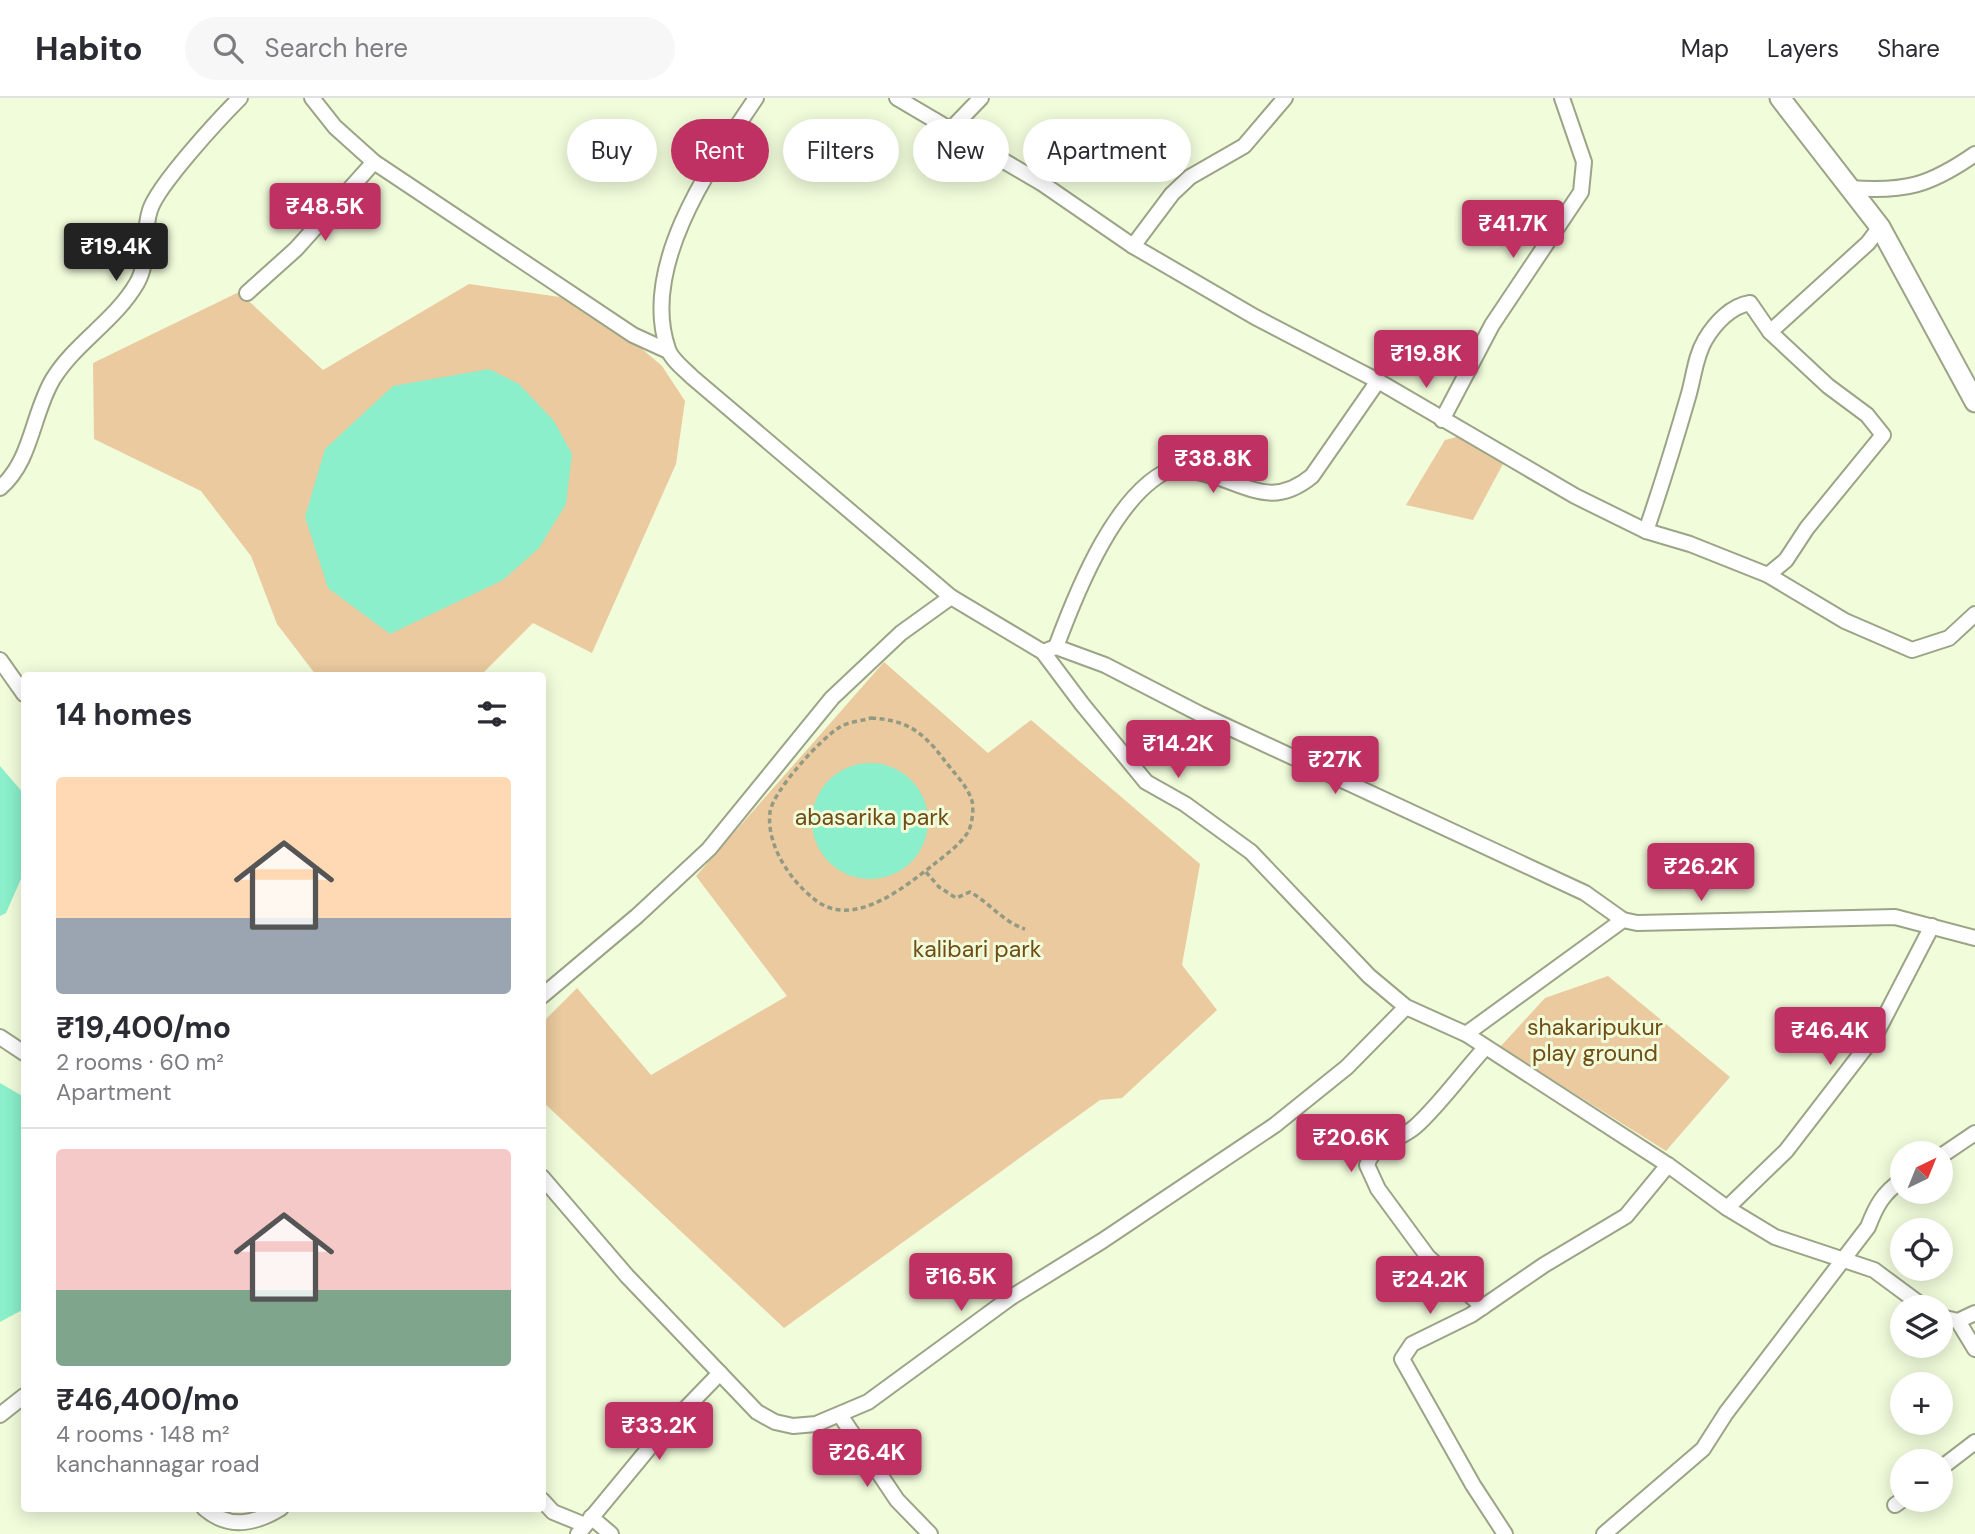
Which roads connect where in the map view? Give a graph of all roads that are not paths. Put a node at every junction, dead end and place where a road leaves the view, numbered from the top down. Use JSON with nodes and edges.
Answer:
{"nodes":[{"id":1,"x":240,"y":98,"type":"edge"},
{"id":2,"x":312,"y":98,"type":"edge"},
{"id":3,"x":756,"y":98,"type":"edge"},
{"id":4,"x":897,"y":98,"type":"edge"},
{"id":5,"x":981,"y":98,"type":"edge"},
{"id":6,"x":1285,"y":98,"type":"edge"},
{"id":7,"x":1562,"y":98,"type":"edge"},
{"id":8,"x":1780,"y":98,"type":"edge"},
{"id":9,"x":934,"y":119,"type":"edge"},
{"id":10,"x":961,"y":119,"type":"edge"},
{"id":11,"x":1975,"y":154,"type":"edge"},
{"id":12,"x":374,"y":162,"type":"junction"},
{"id":13,"x":1009,"y":164,"type":"edge"},
{"id":14,"x":1850,"y":188,"type":"junction"},
{"id":15,"x":1880,"y":227,"type":"junction"},
{"id":16,"x":1133,"y":246,"type":"junction"},
{"id":17,"x":247,"y":293,"type":"dead end"},
{"id":18,"x":1770,"y":331,"type":"junction"},
{"id":19,"x":668,"y":351,"type":"junction"},
{"id":20,"x":1378,"y":381,"type":"junction"},
{"id":21,"x":1975,"y":402,"type":"edge"},
{"id":22,"x":1442,"y":421,"type":"junction"},
{"id":23,"x":0,"y":488,"type":"edge"},
{"id":24,"x":1646,"y":531,"type":"junction"},
{"id":25,"x":1768,"y":575,"type":"junction"},
{"id":26,"x":951,"y":597,"type":"junction"},
{"id":27,"x":1975,"y":614,"type":"edge"},
{"id":28,"x":1050,"y":649,"type":"junction"},
{"id":29,"x":0,"y":660,"type":"edge"},
{"id":30,"x":21,"y":690,"type":"edge"},
{"id":31,"x":1623,"y":920,"type":"junction"},
{"id":32,"x":1932,"y":926,"type":"junction"},
{"id":33,"x":1975,"y":938,"type":"edge"},
{"id":34,"x":546,"y":993,"type":"edge"},
{"id":35,"x":1406,"y":1007,"type":"junction"},
{"id":36,"x":1466,"y":1034,"type":"junction"},
{"id":37,"x":0,"y":1037,"type":"edge"},
{"id":38,"x":1485,"y":1048,"type":"junction"},
{"id":39,"x":21,"y":1051,"type":"edge"},
{"id":40,"x":1975,"y":1133,"type":"edge"},
{"id":41,"x":1953,"y":1148,"type":"edge"},
{"id":42,"x":1668,"y":1165,"type":"junction"},
{"id":43,"x":546,"y":1182,"type":"edge"},
{"id":44,"x":1890,"y":1191,"type":"edge"},
{"id":45,"x":1727,"y":1208,"type":"junction"},
{"id":46,"x":1843,"y":1260,"type":"junction"},
{"id":47,"x":1908,"y":1295,"type":"edge"},
{"id":48,"x":1483,"y":1307,"type":"junction"},
{"id":49,"x":1975,"y":1314,"type":"edge"},
{"id":50,"x":1953,"y":1320,"type":"edge"},
{"id":51,"x":1958,"y":1321,"type":"junction"},
{"id":52,"x":1975,"y":1349,"type":"edge"},
{"id":53,"x":720,"y":1373,"type":"junction"},
{"id":54,"x":21,"y":1398,"type":"edge"},
{"id":55,"x":0,"y":1415,"type":"edge"},
{"id":56,"x":840,"y":1415,"type":"junction"},
{"id":57,"x":1975,"y":1442,"type":"edge"},
{"id":58,"x":1953,"y":1459,"type":"edge"},
{"id":59,"x":546,"y":1503,"type":"edge"},
{"id":60,"x":210,"y":1512,"type":"edge"},
{"id":61,"x":274,"y":1512,"type":"edge"},
{"id":62,"x":585,"y":1525,"type":"edge"},
{"id":63,"x":611,"y":1534,"type":"edge"},
{"id":64,"x":930,"y":1534,"type":"edge"},
{"id":65,"x":1505,"y":1534,"type":"edge"},
{"id":66,"x":1604,"y":1534,"type":"edge"}],
"edges":[{"from":1,"to":23,"type":"street"},
{"from":2,"to":12,"type":"street"},
{"from":3,"to":19,"type":"street"},
{"from":4,"to":9,"type":"street"},
{"from":5,"to":10,"type":"street"},
{"from":6,"to":16,"type":"street"},
{"from":7,"to":22,"type":"street"},
{"from":8,"to":14,"type":"main road"},
{"from":11,"to":14,"type":"street"},
{"from":12,"to":17,"type":"street"},
{"from":12,"to":19,"type":"street"},
{"from":13,"to":16,"type":"street"},
{"from":14,"to":15,"type":"main road"},
{"from":15,"to":18,"type":"street"},
{"from":15,"to":21,"type":"main road"},
{"from":16,"to":20,"type":"street"},
{"from":18,"to":24,"type":"street"},
{"from":18,"to":25,"type":"street"},
{"from":19,"to":26,"type":"street"},
{"from":20,"to":22,"type":"street"},
{"from":20,"to":28,"type":"street"},
{"from":22,"to":24,"type":"street"},
{"from":24,"to":25,"type":"street"},
{"from":25,"to":27,"type":"street"},
{"from":26,"to":28,"type":"street"},
{"from":26,"to":34,"type":"street"},
{"from":28,"to":31,"type":"street"},
{"from":28,"to":35,"type":"street"},
{"from":29,"to":30,"type":"street"},
{"from":31,"to":32,"type":"street"},
{"from":31,"to":36,"type":"street"},
{"from":32,"to":33,"type":"street"},
{"from":32,"to":45,"type":"street"},
{"from":35,"to":36,"type":"street"},
{"from":35,"to":56,"type":"street"},
{"from":36,"to":38,"type":"street"},
{"from":37,"to":39,"type":"street"},
{"from":38,"to":42,"type":"street"},
{"from":38,"to":48,"type":"street"},
{"from":40,"to":41,"type":"street"},
{"from":42,"to":45,"type":"street"},
{"from":42,"to":48,"type":"street"},
{"from":43,"to":53,"type":"street"},
{"from":44,"to":46,"type":"street"},
{"from":45,"to":46,"type":"street"},
{"from":46,"to":47,"type":"street"},
{"from":46,"to":66,"type":"street"},
{"from":48,"to":65,"type":"street"},
{"from":49,"to":51,"type":"street"},
{"from":50,"to":51,"type":"street"},
{"from":51,"to":52,"type":"street"},
{"from":53,"to":56,"type":"street"},
{"from":53,"to":62,"type":"street"},
{"from":54,"to":55,"type":"street"},
{"from":56,"to":64,"type":"street"},
{"from":57,"to":58,"type":"street"},
{"from":59,"to":62,"type":"street"},
{"from":60,"to":61,"type":"street"},
{"from":62,"to":63,"type":"street"}]}
